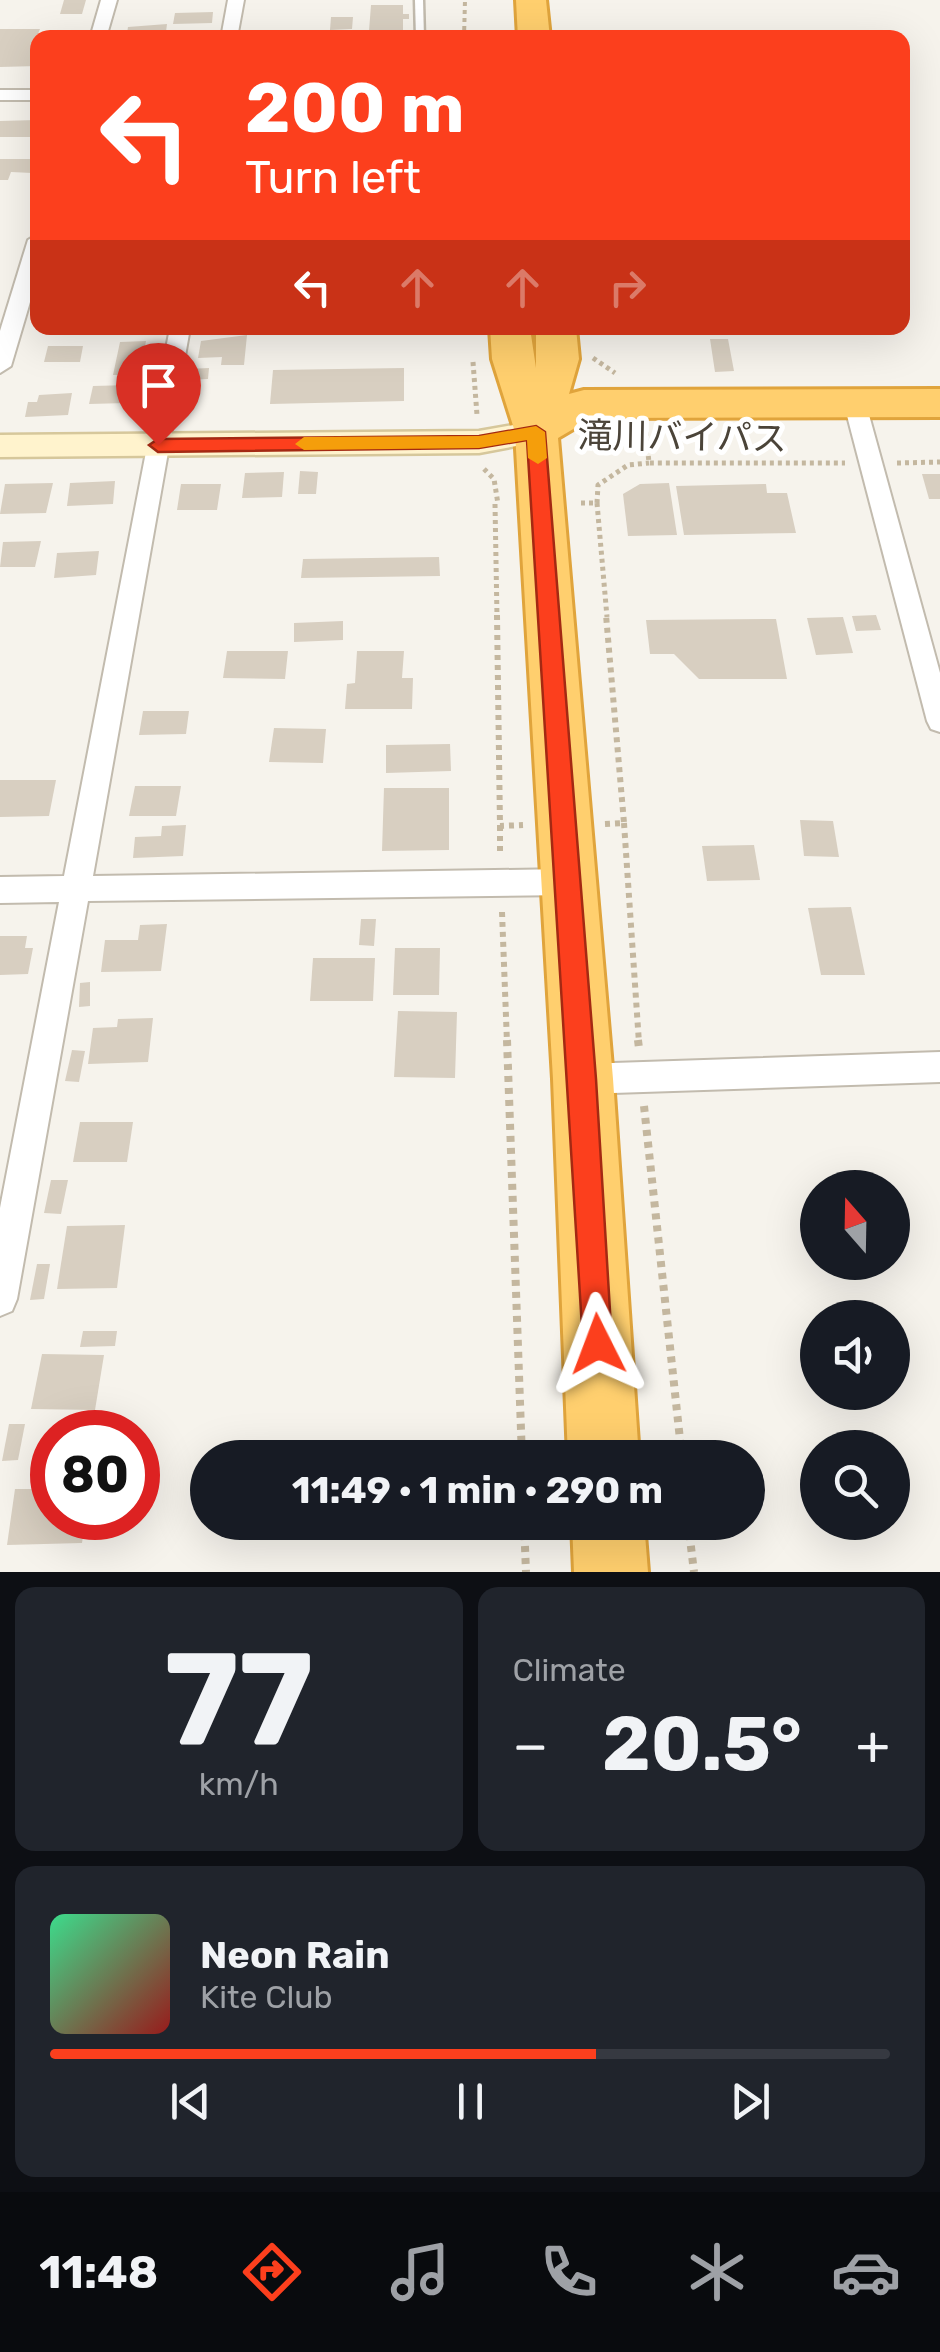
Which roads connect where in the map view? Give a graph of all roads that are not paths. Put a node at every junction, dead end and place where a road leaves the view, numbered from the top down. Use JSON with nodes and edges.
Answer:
{"nodes":[{"id":1,"x":109,"y":0,"type":"edge"},
{"id":2,"x":236,"y":0,"type":"edge"},
{"id":3,"x":419,"y":0,"type":"edge"},
{"id":4,"x":530,"y":0,"type":"edge"},
{"id":5,"x":100,"y":30,"type":"edge"},
{"id":6,"x":230,"y":30,"type":"edge"},
{"id":7,"x":420,"y":30,"type":"edge"},
{"id":8,"x":533,"y":30,"type":"edge"},
{"id":9,"x":30,"y":94,"type":"edge"},
{"id":10,"x":0,"y":95,"type":"edge"},
{"id":11,"x":30,"y":267,"type":"edge"},
{"id":12,"x":179,"y":335,"type":"edge"},
{"id":13,"x":510,"y":335,"type":"edge"},
{"id":14,"x":557,"y":335,"type":"edge"},
{"id":15,"x":0,"y":366,"type":"edge"},
{"id":16,"x":940,"y":403,"type":"edge"},
{"id":17,"x":536,"y":432,"type":"junction"},
{"id":18,"x":862,"y":435,"type":"junction"},
{"id":19,"x":940,"y":439,"type":"edge"},
{"id":20,"x":158,"y":445,"type":"junction"},
{"id":21,"x":0,"y":446,"type":"edge"},
{"id":22,"x":940,"y":721,"type":"edge"},
{"id":23,"x":568,"y":882,"type":"junction"},
{"id":24,"x":0,"y":890,"type":"edge"},
{"id":25,"x":73,"y":890,"type":"junction"},
{"id":26,"x":940,"y":1067,"type":"edge"},
{"id":27,"x":583,"y":1079,"type":"junction"},
{"id":28,"x":0,"y":1299,"type":"edge"},
{"id":29,"x":603,"y":1440,"type":"edge"},
{"id":30,"x":609,"y":1540,"type":"edge"},
{"id":31,"x":611,"y":1572,"type":"edge"}],
"edges":[{"from":1,"to":5,"type":"street"},
{"from":2,"to":6,"type":"street"},
{"from":3,"to":7,"type":"lane"},
{"from":4,"to":8,"type":"highway"},
{"from":9,"to":10,"type":"street"},
{"from":11,"to":15,"type":"street"},
{"from":12,"to":20,"type":"street"},
{"from":13,"to":17,"type":"highway"},
{"from":14,"to":17,"type":"highway"},
{"from":16,"to":18,"type":"highway","name":"滝川バイパス"},
{"from":17,"to":18,"type":"highway","name":"滝川バイパス"},
{"from":17,"to":18,"type":"highway","name":"滝川バイパス"},
{"from":17,"to":20,"type":"street"},
{"from":17,"to":23,"type":"highway"},
{"from":18,"to":19,"type":"highway","name":"滝川バイパス"},
{"from":18,"to":22,"type":"street"},
{"from":20,"to":21,"type":"street"},
{"from":20,"to":25,"type":"street"},
{"from":23,"to":25,"type":"street"},
{"from":23,"to":27,"type":"highway"},
{"from":24,"to":25,"type":"street"},
{"from":25,"to":28,"type":"street"},
{"from":26,"to":27,"type":"street"},
{"from":27,"to":29,"type":"highway"},
{"from":30,"to":31,"type":"highway"}]}
